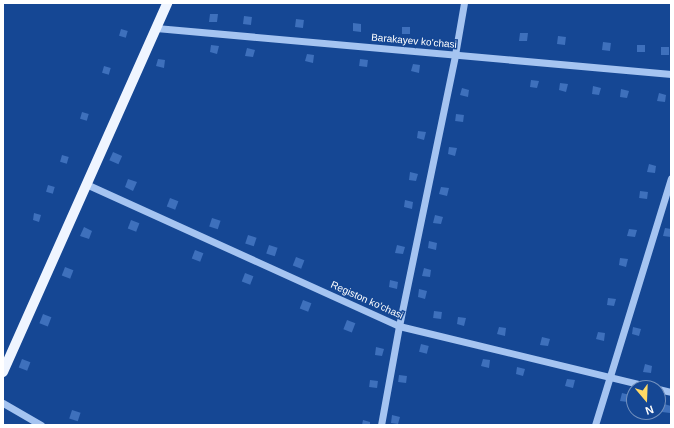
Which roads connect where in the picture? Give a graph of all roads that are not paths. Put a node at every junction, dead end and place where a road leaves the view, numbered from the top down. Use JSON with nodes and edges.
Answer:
{"nodes":[{"id":1,"x":167,"y":3,"type":"edge"},
{"id":2,"x":464,"y":3,"type":"edge"},
{"id":3,"x":156,"y":28,"type":"junction"},
{"id":4,"x":455,"y":55,"type":"junction"},
{"id":5,"x":671,"y":74,"type":"edge"},
{"id":6,"x":671,"y":178,"type":"edge"},
{"id":7,"x":86,"y":184,"type":"junction"},
{"id":8,"x":399,"y":326,"type":"junction"},
{"id":9,"x":3,"y":372,"type":"edge"},
{"id":10,"x":610,"y":377,"type":"junction"},
{"id":11,"x":626,"y":381,"type":"edge"},
{"id":12,"x":3,"y":403,"type":"edge"},
{"id":13,"x":41,"y":425,"type":"edge"},
{"id":14,"x":381,"y":425,"type":"edge"},
{"id":15,"x":594,"y":425,"type":"edge"}],
"edges":[{"from":1,"to":3,"type":"main road"},
{"from":2,"to":4,"type":"street"},
{"from":3,"to":4,"type":"street","name":"Barakayev ko'chasi"},
{"from":3,"to":7,"type":"main road"},
{"from":4,"to":5,"type":"street","name":"Barakayev ko'chasi"},
{"from":4,"to":8,"type":"street"},
{"from":6,"to":10,"type":"street"},
{"from":7,"to":8,"type":"street","name":"Registon ko'chasi"},
{"from":7,"to":9,"type":"main road"},
{"from":8,"to":10,"type":"street","name":"Registon ko'chasi"},
{"from":8,"to":14,"type":"street"},
{"from":10,"to":11,"type":"street","name":"Registon ko'chasi"},
{"from":10,"to":15,"type":"street"},
{"from":12,"to":13,"type":"street"}]}
